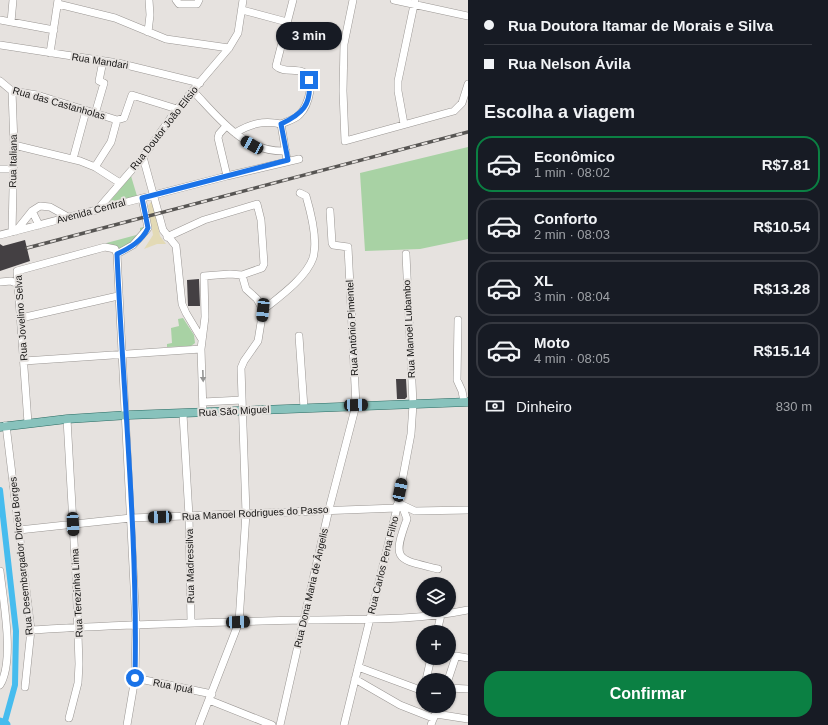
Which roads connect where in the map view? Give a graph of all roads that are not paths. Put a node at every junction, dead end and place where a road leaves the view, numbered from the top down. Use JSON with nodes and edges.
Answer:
{"nodes":[{"id":1,"x":13,"y":0,"type":"edge"},
{"id":2,"x":149,"y":0,"type":"edge"},
{"id":3,"x":176,"y":0,"type":"edge"},
{"id":4,"x":243,"y":0,"type":"edge"},
{"id":5,"x":294,"y":0,"type":"edge"},
{"id":6,"x":353,"y":0,"type":"edge"},
{"id":7,"x":394,"y":0,"type":"edge"},
{"id":8,"x":58,"y":2,"type":"edge"},
{"id":9,"x":199,"y":2,"type":"edge"},
{"id":10,"x":414,"y":2,"type":"edge"},
{"id":11,"x":242,"y":10,"type":"junction"},
{"id":12,"x":468,"y":16,"type":"edge"},
{"id":13,"x":0,"y":20,"type":"edge"},
{"id":14,"x":11,"y":22,"type":"junction"},
{"id":15,"x":287,"y":22,"type":"junction"},
{"id":16,"x":54,"y":30,"type":"junction"},
{"id":17,"x":148,"y":32,"type":"junction"},
{"id":18,"x":0,"y":45,"type":"edge"},
{"id":19,"x":230,"y":48,"type":"junction"},
{"id":20,"x":50,"y":53,"type":"junction"},
{"id":21,"x":103,"y":61,"type":"junction"},
{"id":22,"x":0,"y":81,"type":"edge"},
{"id":23,"x":200,"y":83,"type":"junction"},
{"id":24,"x":468,"y":84,"type":"edge"},
{"id":25,"x":193,"y":90,"type":"junction"},
{"id":26,"x":12,"y":91,"type":"junction"},
{"id":27,"x":177,"y":109,"type":"junction"},
{"id":28,"x":86,"y":111,"type":"junction"},
{"id":29,"x":95,"y":114,"type":"junction"},
{"id":30,"x":119,"y":120,"type":"junction"},
{"id":31,"x":281,"y":124,"type":"junction"},
{"id":32,"x":404,"y":124,"type":"junction"},
{"id":33,"x":226,"y":126,"type":"junction"},
{"id":34,"x":234,"y":133,"type":"junction"},
{"id":35,"x":14,"y":145,"type":"junction"},
{"id":36,"x":286,"y":151,"type":"junction"},
{"id":37,"x":143,"y":157,"type":"junction"},
{"id":38,"x":73,"y":159,"type":"junction"},
{"id":39,"x":299,"y":159,"type":"dead end"},
{"id":40,"x":288,"y":160,"type":"junction"},
{"id":41,"x":95,"y":167,"type":"junction"},
{"id":42,"x":0,"y":169,"type":"edge"},
{"id":43,"x":13,"y":169,"type":"junction"},
{"id":44,"x":226,"y":176,"type":"junction"},
{"id":45,"x":120,"y":183,"type":"junction"},
{"id":46,"x":300,"y":194,"type":"dead end"},
{"id":47,"x":154,"y":195,"type":"junction"},
{"id":48,"x":142,"y":198,"type":"junction"},
{"id":49,"x":97,"y":210,"type":"junction"},
{"id":50,"x":32,"y":211,"type":"junction"},
{"id":51,"x":330,"y":211,"type":"dead end"},
{"id":52,"x":68,"y":217,"type":"junction"},
{"id":53,"x":40,"y":225,"type":"junction"},
{"id":54,"x":14,"y":232,"type":"junction"},
{"id":55,"x":0,"y":235,"type":"edge"},
{"id":56,"x":167,"y":237,"type":"junction"},
{"id":57,"x":117,"y":254,"type":"junction"},
{"id":58,"x":406,"y":254,"type":"dead end"},
{"id":59,"x":242,"y":275,"type":"junction"},
{"id":60,"x":0,"y":282,"type":"edge"},
{"id":61,"x":18,"y":284,"type":"junction"},
{"id":62,"x":118,"y":296,"type":"junction"},
{"id":63,"x":263,"y":310,"type":"junction"},
{"id":64,"x":21,"y":318,"type":"junction"},
{"id":65,"x":458,"y":320,"type":"dead end"},
{"id":66,"x":300,"y":336,"type":"dead end"},
{"id":67,"x":201,"y":338,"type":"junction"},
{"id":68,"x":201,"y":349,"type":"junction"},
{"id":69,"x":123,"y":354,"type":"junction"},
{"id":70,"x":24,"y":361,"type":"junction"},
{"id":71,"x":242,"y":400,"type":"junction"},
{"id":72,"x":203,"y":402,"type":"junction"},
{"id":73,"x":466,"y":402,"type":"edge"},
{"id":74,"x":413,"y":404,"type":"junction"},
{"id":75,"x":356,"y":405,"type":"junction"},
{"id":76,"x":304,"y":408,"type":"junction"},
{"id":77,"x":242,"y":411,"type":"junction"},
{"id":78,"x":203,"y":413,"type":"junction"},
{"id":79,"x":183,"y":414,"type":"junction"},
{"id":80,"x":126,"y":415,"type":"junction"},
{"id":81,"x":67,"y":419,"type":"junction"},
{"id":82,"x":28,"y":423,"type":"junction"},
{"id":83,"x":3,"y":426,"type":"edge"},
{"id":84,"x":397,"y":505,"type":"junction"},
{"id":85,"x":329,"y":509,"type":"junction"},
{"id":86,"x":468,"y":510,"type":"edge"},
{"id":87,"x":246,"y":513,"type":"junction"},
{"id":88,"x":189,"y":516,"type":"junction"},
{"id":89,"x":132,"y":518,"type":"junction"},
{"id":90,"x":73,"y":524,"type":"junction"},
{"id":91,"x":19,"y":530,"type":"junction"},
{"id":92,"x":438,"y":569,"type":"dead end"},
{"id":93,"x":0,"y":571,"type":"edge"},
{"id":94,"x":468,"y":610,"type":"edge"},
{"id":95,"x":456,"y":612,"type":"edge"},
{"id":96,"x":416,"y":616,"type":"edge"},
{"id":97,"x":369,"y":619,"type":"junction"},
{"id":98,"x":305,"y":620,"type":"junction"},
{"id":99,"x":191,"y":622,"type":"junction"},
{"id":100,"x":238,"y":622,"type":"junction"},
{"id":101,"x":136,"y":625,"type":"junction"},
{"id":102,"x":78,"y":627,"type":"junction"},
{"id":103,"x":31,"y":630,"type":"junction"},
{"id":104,"x":4,"y":632,"type":"edge"},
{"id":105,"x":468,"y":658,"type":"edge"},
{"id":106,"x":358,"y":667,"type":"junction"},
{"id":107,"x":450,"y":673,"type":"edge"},
{"id":108,"x":135,"y":678,"type":"junction"},
{"id":109,"x":355,"y":680,"type":"junction"},
{"id":110,"x":1,"y":684,"type":"edge"},
{"id":111,"x":25,"y":687,"type":"dead end"},
{"id":112,"x":456,"y":688,"type":"edge"},
{"id":113,"x":416,"y":689,"type":"edge"},
{"id":114,"x":468,"y":689,"type":"edge"},
{"id":115,"x":210,"y":697,"type":"junction"},
{"id":116,"x":68,"y":718,"type":"dead end"},
{"id":117,"x":433,"y":719,"type":"edge"},
{"id":118,"x":468,"y":719,"type":"edge"},
{"id":119,"x":127,"y":725,"type":"edge"},
{"id":120,"x":199,"y":725,"type":"edge"},
{"id":121,"x":272,"y":725,"type":"edge"},
{"id":122,"x":280,"y":725,"type":"edge"},
{"id":123,"x":344,"y":725,"type":"edge"}],
"edges":[{"from":1,"to":14,"type":"street"},
{"from":2,"to":17,"type":"street"},
{"from":3,"to":9,"type":"street"},
{"from":4,"to":11,"type":"street","name":"Rua Doutor João Elísio"},
{"from":5,"to":15,"type":"street"},
{"from":6,"to":32,"type":"street"},
{"from":7,"to":10,"type":"street"},
{"from":8,"to":16,"type":"street"},
{"from":8,"to":17,"type":"street"},
{"from":10,"to":12,"type":"street"},
{"from":10,"to":32,"type":"street"},
{"from":11,"to":15,"type":"street"},
{"from":11,"to":19,"type":"street","name":"Rua Doutor João Elísio"},
{"from":13,"to":14,"type":"street"},
{"from":14,"to":16,"type":"street"},
{"from":15,"to":31,"type":"street"},
{"from":16,"to":20,"type":"street"},
{"from":17,"to":19,"type":"street"},
{"from":18,"to":20,"type":"street","name":"Rua Mandari"},
{"from":19,"to":23,"type":"street","name":"Rua Doutor João Elísio"},
{"from":20,"to":21,"type":"street","name":"Rua Mandari"},
{"from":21,"to":23,"type":"street","name":"Rua Mandari"},
{"from":21,"to":29,"type":"street"},
{"from":22,"to":26,"type":"street","name":"Rua das Castanholas"},
{"from":23,"to":25,"type":"street","name":"Rua Doutor João Elísio"},
{"from":24,"to":32,"type":"street"},
{"from":25,"to":27,"type":"street","name":"Rua Doutor João Elísio"},
{"from":25,"to":33,"type":"street"},
{"from":26,"to":28,"type":"street","name":"Rua das Castanholas"},
{"from":26,"to":35,"type":"street","name":"Rua Italiana"},
{"from":27,"to":30,"type":"street"},
{"from":27,"to":37,"type":"street","name":"Rua Doutor João Elísio"},
{"from":28,"to":29,"type":"street","name":"Rua das Castanholas"},
{"from":28,"to":38,"type":"street"},
{"from":29,"to":30,"type":"street","name":"Rua das Castanholas"},
{"from":30,"to":41,"type":"street"},
{"from":31,"to":34,"type":"street"},
{"from":31,"to":36,"type":"street"},
{"from":33,"to":34,"type":"street"},
{"from":33,"to":44,"type":"street"},
{"from":34,"to":36,"type":"street"},
{"from":35,"to":38,"type":"street"},
{"from":35,"to":43,"type":"street","name":"Rua Italiana"},
{"from":36,"to":40,"type":"street"},
{"from":37,"to":45,"type":"street","name":"Rua Doutor João Elísio"},
{"from":37,"to":47,"type":"street"},
{"from":38,"to":41,"type":"street"},
{"from":39,"to":40,"type":"street","name":"Avenida Central"},
{"from":40,"to":44,"type":"street","name":"Avenida Central"},
{"from":41,"to":45,"type":"street"},
{"from":42,"to":43,"type":"street"},
{"from":43,"to":54,"type":"street","name":"Rua Italiana"},
{"from":44,"to":47,"type":"street","name":"Avenida Central"},
{"from":45,"to":49,"type":"street","name":"Rua Doutor João Elísio"},
{"from":46,"to":63,"type":"street"},
{"from":47,"to":48,"type":"street","name":"Avenida Central"},
{"from":47,"to":56,"type":"street"},
{"from":48,"to":49,"type":"street","name":"Avenida Central"},
{"from":48,"to":57,"type":"street"},
{"from":49,"to":52,"type":"street","name":"Avenida Central"},
{"from":50,"to":52,"type":"street"},
{"from":50,"to":53,"type":"street"},
{"from":50,"to":54,"type":"street"},
{"from":51,"to":75,"type":"street","name":"Rua Antônio Pimentel"},
{"from":52,"to":53,"type":"street","name":"Avenida Central"},
{"from":53,"to":54,"type":"street","name":"Avenida Central"},
{"from":54,"to":55,"type":"street","name":"Avenida Central"},
{"from":56,"to":59,"type":"street"},
{"from":56,"to":67,"type":"street"},
{"from":57,"to":61,"type":"street","name":"Rua Jovelino Selva"},
{"from":57,"to":62,"type":"street"},
{"from":58,"to":74,"type":"street","name":"Rua Manoel Lubambo"},
{"from":59,"to":63,"type":"street"},
{"from":59,"to":67,"type":"street"},
{"from":60,"to":61,"type":"street"},
{"from":61,"to":64,"type":"street","name":"Rua Jovelino Selva"},
{"from":62,"to":64,"type":"street"},
{"from":62,"to":69,"type":"street"},
{"from":63,"to":71,"type":"street"},
{"from":64,"to":70,"type":"street","name":"Rua Jovelino Selva"},
{"from":65,"to":73,"type":"street"},
{"from":66,"to":76,"type":"street"},
{"from":67,"to":68,"type":"street"},
{"from":68,"to":69,"type":"street"},
{"from":68,"to":72,"type":"street","one_way":true},
{"from":69,"to":70,"type":"street"},
{"from":69,"to":80,"type":"street"},
{"from":70,"to":82,"type":"street","name":"Rua Jovelino Selva"},
{"from":71,"to":72,"type":"street","name":"Rua São Miguel"},
{"from":71,"to":77,"type":"street"},
{"from":72,"to":78,"type":"street"},
{"from":73,"to":74,"type":"main road","name":"Rua São Miguel"},
{"from":74,"to":75,"type":"main road","name":"Rua São Miguel"},
{"from":74,"to":84,"type":"street","name":"Rua Carlos Pena Filho"},
{"from":75,"to":76,"type":"main road","name":"Rua São Miguel"},
{"from":75,"to":85,"type":"street","name":"Rua Dona Maria de Ângelis"},
{"from":76,"to":77,"type":"main road","name":"Rua São Miguel"},
{"from":77,"to":78,"type":"main road","name":"Rua São Miguel"},
{"from":77,"to":87,"type":"street"},
{"from":78,"to":79,"type":"main road","name":"Rua São Miguel"},
{"from":79,"to":80,"type":"main road","name":"Rua São Miguel"},
{"from":79,"to":88,"type":"street","name":"Rua Madressilva"},
{"from":80,"to":81,"type":"main road","name":"Rua São Miguel"},
{"from":80,"to":89,"type":"street"},
{"from":81,"to":82,"type":"main road","name":"Rua São Miguel"},
{"from":81,"to":90,"type":"street","name":"Rua Terezinha Lima"},
{"from":82,"to":83,"type":"main road","name":"Rua São Miguel"},
{"from":83,"to":91,"type":"street","name":"Rua Desembargador Dirceu Borges"},
{"from":84,"to":85,"type":"street","name":"Rua Manoel Rodrigues do Passo"},
{"from":84,"to":86,"type":"street","name":"Rua Manoel Rodrigues do Passo"},
{"from":84,"to":92,"type":"street"},
{"from":84,"to":97,"type":"street","name":"Rua Carlos Pena Filho"},
{"from":85,"to":87,"type":"street","name":"Rua Manoel Rodrigues do Passo"},
{"from":85,"to":98,"type":"street","name":"Rua Dona Maria de Ângelis"},
{"from":87,"to":88,"type":"street","name":"Rua Manoel Rodrigues do Passo"},
{"from":87,"to":100,"type":"street"},
{"from":88,"to":89,"type":"street","name":"Rua Manoel Rodrigues do Passo"},
{"from":88,"to":99,"type":"street","name":"Rua Madressilva"},
{"from":89,"to":90,"type":"street","name":"Rua Manoel Rodrigues do Passo"},
{"from":89,"to":101,"type":"street"},
{"from":90,"to":91,"type":"street","name":"Rua Manoel Rodrigues do Passo"},
{"from":90,"to":102,"type":"street","name":"Rua Terezinha Lima"},
{"from":91,"to":103,"type":"street","name":"Rua Desembargador Dirceu Borges"},
{"from":93,"to":104,"type":"street"},
{"from":94,"to":95,"type":"street"},
{"from":96,"to":97,"type":"street"},
{"from":97,"to":98,"type":"street"},
{"from":97,"to":106,"type":"street","name":"Rua Carlos Pena Filho"},
{"from":98,"to":100,"type":"street"},
{"from":98,"to":122,"type":"street","name":"Rua Dona Maria de Ângelis"},
{"from":99,"to":100,"type":"street"},
{"from":99,"to":101,"type":"street"},
{"from":100,"to":115,"type":"street"},
{"from":101,"to":102,"type":"street"},
{"from":101,"to":108,"type":"street"},
{"from":102,"to":103,"type":"street"},
{"from":102,"to":116,"type":"street","name":"Rua Terezinha Lima"},
{"from":103,"to":111,"type":"street","name":"Rua Desembargador Dirceu Borges"},
{"from":104,"to":110,"type":"street"},
{"from":105,"to":107,"type":"street"},
{"from":106,"to":109,"type":"street","name":"Rua Carlos Pena Filho"},
{"from":106,"to":113,"type":"street"},
{"from":108,"to":115,"type":"street","name":"Rua Ipuá"},
{"from":108,"to":119,"type":"street"},
{"from":109,"to":117,"type":"street"},
{"from":109,"to":123,"type":"street","name":"Rua Carlos Pena Filho"},
{"from":112,"to":114,"type":"street"},
{"from":115,"to":120,"type":"street"},
{"from":115,"to":121,"type":"street","name":"Rua Ipuá"},
{"from":117,"to":118,"type":"street"}]}
